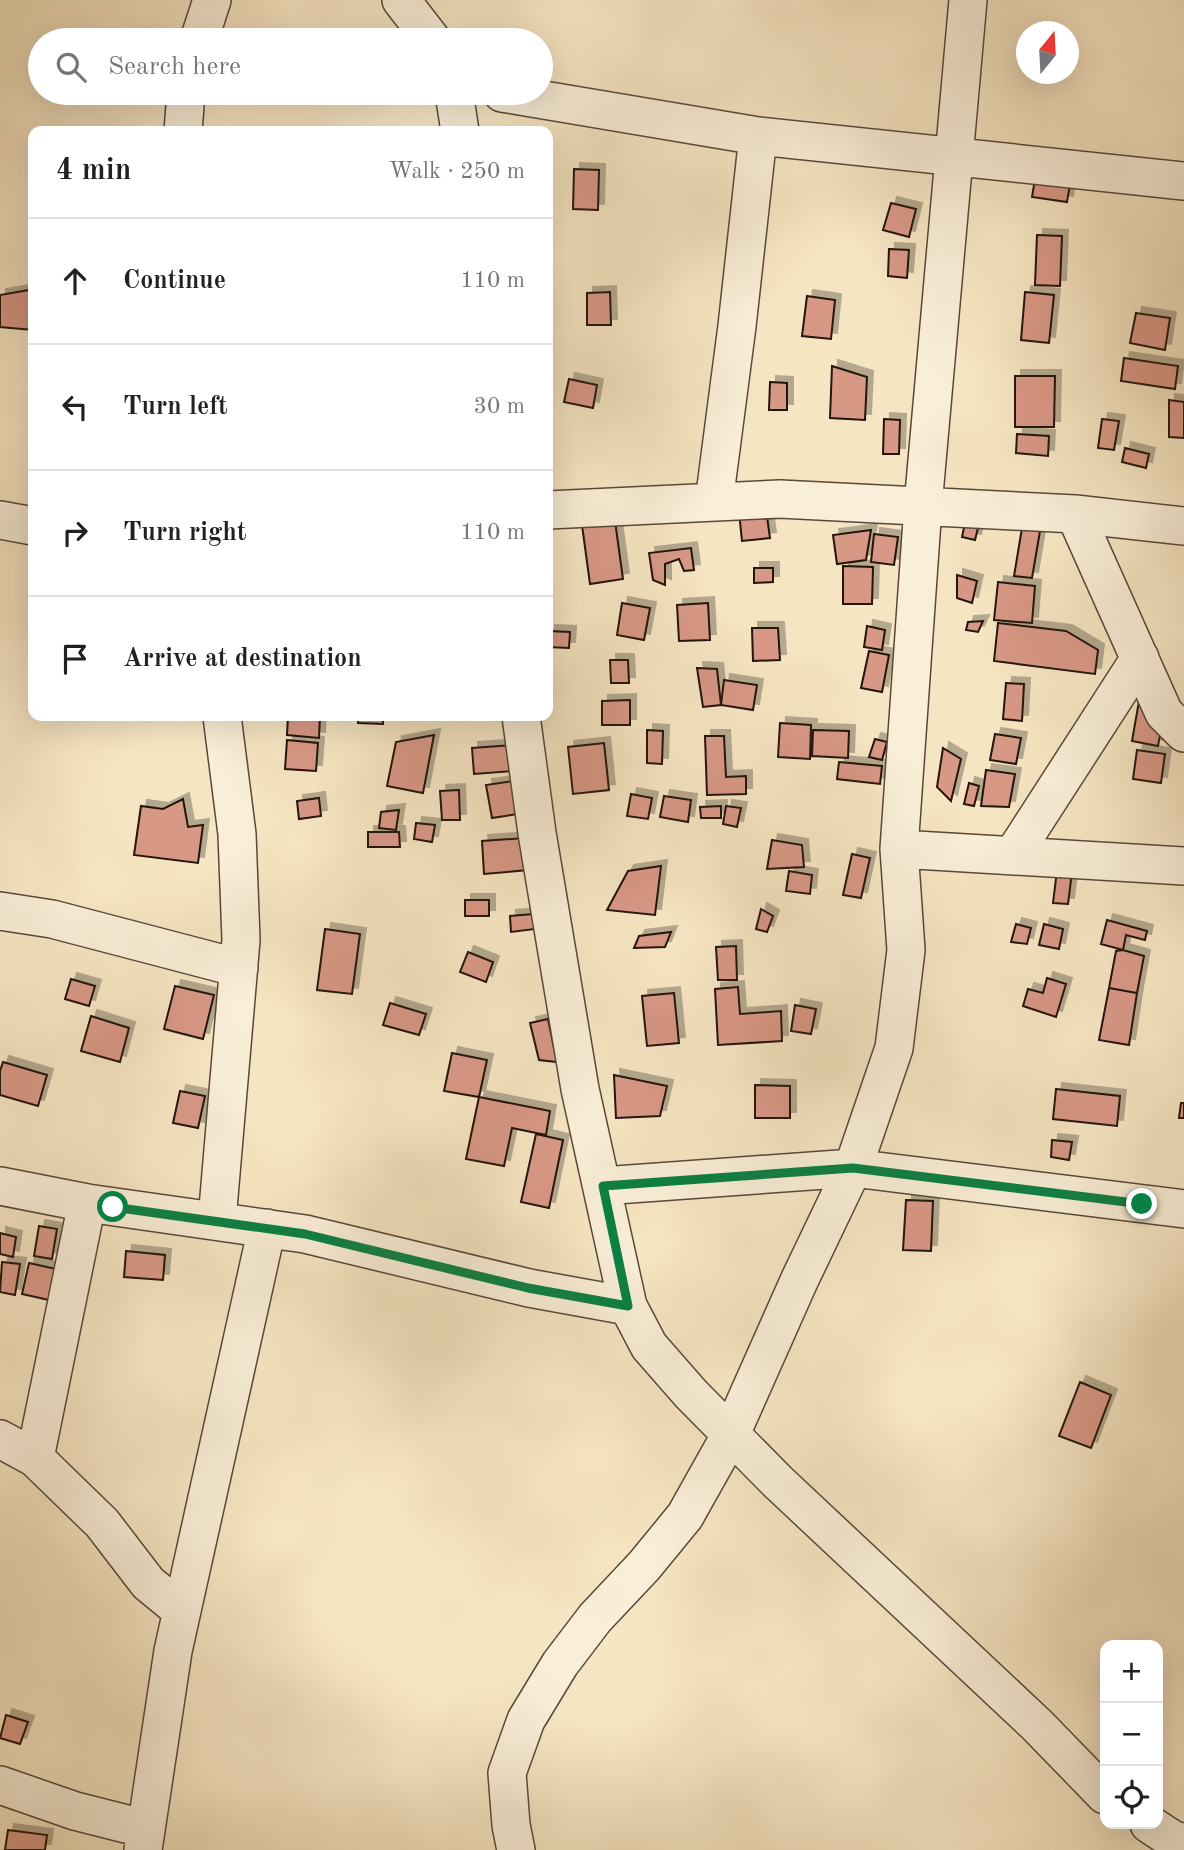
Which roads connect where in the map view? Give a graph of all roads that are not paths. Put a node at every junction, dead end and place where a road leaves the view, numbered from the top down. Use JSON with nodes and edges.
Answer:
{"nodes":[{"id":1,"x":212,"y":0,"type":"edge"},
{"id":2,"x":401,"y":0,"type":"edge"},
{"id":3,"x":968,"y":0,"type":"edge"},
{"id":4,"x":203,"y":28,"type":"edge"},
{"id":5,"x":423,"y":28,"type":"edge"},
{"id":6,"x":553,"y":102,"type":"edge"},
{"id":7,"x":185,"y":105,"type":"edge"},
{"id":8,"x":456,"y":105,"type":"edge"},
{"id":9,"x":183,"y":126,"type":"edge"},
{"id":10,"x":459,"y":126,"type":"edge"},
{"id":11,"x":758,"y":136,"type":"junction"},
{"id":12,"x":955,"y":158,"type":"junction"},
{"id":13,"x":1184,"y":181,"type":"edge"},
{"id":14,"x":714,"y":502,"type":"junction"},
{"id":15,"x":923,"y":506,"type":"junction"},
{"id":16,"x":553,"y":510,"type":"edge"},
{"id":17,"x":1075,"y":514,"type":"junction"},
{"id":18,"x":0,"y":520,"type":"edge"},
{"id":19,"x":28,"y":525,"type":"edge"},
{"id":20,"x":1184,"y":526,"type":"edge"},
{"id":21,"x":1140,"y":659,"type":"junction"},
{"id":22,"x":223,"y":721,"type":"edge"},
{"id":23,"x":522,"y":721,"type":"edge"},
{"id":24,"x":1184,"y":733,"type":"edge"},
{"id":25,"x":899,"y":849,"type":"junction"},
{"id":26,"x":1013,"y":855,"type":"junction"},
{"id":27,"x":1184,"y":866,"type":"edge"},
{"id":28,"x":0,"y":911,"type":"edge"},
{"id":29,"x":239,"y":968,"type":"junction"},
{"id":30,"x":853,"y":1168,"type":"junction"},
{"id":31,"x":0,"y":1186,"type":"edge"},
{"id":32,"x":603,"y":1186,"type":"junction"},
{"id":33,"x":88,"y":1203,"type":"junction"},
{"id":34,"x":1184,"y":1209,"type":"edge"},
{"id":35,"x":217,"y":1220,"type":"junction"},
{"id":36,"x":267,"y":1228,"type":"junction"},
{"id":37,"x":628,"y":1306,"type":"junction"},
{"id":38,"x":731,"y":1434,"type":"junction"},
{"id":39,"x":0,"y":1439,"type":"edge"},
{"id":40,"x":35,"y":1458,"type":"junction"},
{"id":41,"x":182,"y":1611,"type":"junction"},
{"id":42,"x":0,"y":1785,"type":"edge"},
{"id":43,"x":1100,"y":1790,"type":"edge"},
{"id":44,"x":1157,"y":1829,"type":"edge"},
{"id":45,"x":144,"y":1839,"type":"edge"},
{"id":46,"x":1184,"y":1843,"type":"edge"},
{"id":47,"x":516,"y":1850,"type":"edge"}],
"edges":[{"from":1,"to":4,"type":"street"},
{"from":2,"to":5,"type":"street"},
{"from":3,"to":12,"type":"street"},
{"from":6,"to":11,"type":"street"},
{"from":7,"to":9,"type":"street"},
{"from":8,"to":10,"type":"street"},
{"from":11,"to":12,"type":"street"},
{"from":11,"to":14,"type":"street"},
{"from":12,"to":13,"type":"street"},
{"from":12,"to":15,"type":"street"},
{"from":14,"to":15,"type":"street"},
{"from":14,"to":16,"type":"street"},
{"from":15,"to":17,"type":"street"},
{"from":15,"to":25,"type":"street"},
{"from":17,"to":20,"type":"street"},
{"from":17,"to":21,"type":"street"},
{"from":18,"to":19,"type":"street"},
{"from":21,"to":24,"type":"street"},
{"from":21,"to":26,"type":"street"},
{"from":22,"to":29,"type":"street"},
{"from":23,"to":32,"type":"street"},
{"from":25,"to":26,"type":"street"},
{"from":25,"to":30,"type":"street"},
{"from":26,"to":27,"type":"street"},
{"from":28,"to":29,"type":"street"},
{"from":29,"to":35,"type":"street"},
{"from":30,"to":32,"type":"street"},
{"from":30,"to":34,"type":"street"},
{"from":30,"to":38,"type":"street"},
{"from":31,"to":33,"type":"street"},
{"from":32,"to":37,"type":"street"},
{"from":33,"to":35,"type":"street"},
{"from":33,"to":40,"type":"street"},
{"from":35,"to":36,"type":"street"},
{"from":36,"to":37,"type":"street"},
{"from":36,"to":41,"type":"street"},
{"from":37,"to":38,"type":"street"},
{"from":38,"to":43,"type":"street"},
{"from":38,"to":47,"type":"street"},
{"from":39,"to":40,"type":"street"},
{"from":40,"to":41,"type":"street"},
{"from":41,"to":45,"type":"street"},
{"from":42,"to":45,"type":"street"},
{"from":44,"to":46,"type":"street"}]}
